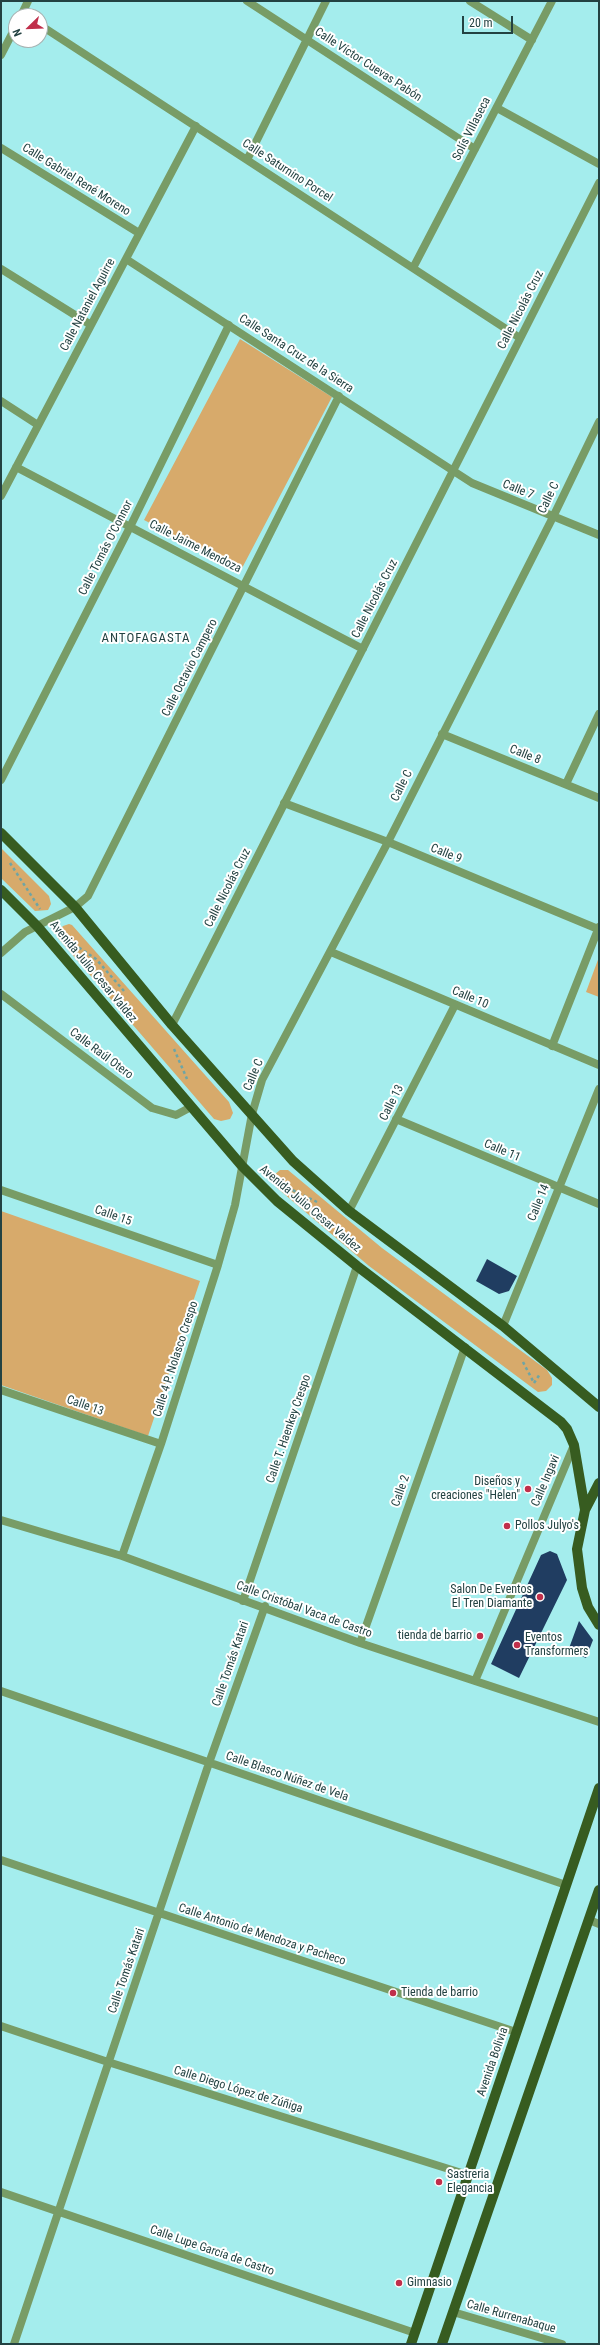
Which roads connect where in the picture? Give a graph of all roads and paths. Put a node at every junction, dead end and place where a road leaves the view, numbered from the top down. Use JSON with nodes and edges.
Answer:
{"nodes":[{"id":1,"x":247,"y":1,"type":"edge"},
{"id":2,"x":326,"y":1,"type":"edge"},
{"id":3,"x":470,"y":1,"type":"edge"},
{"id":4,"x":552,"y":1,"type":"edge"},
{"id":5,"x":48,"y":30,"type":"edge"},
{"id":6,"x":307,"y":40,"type":"junction"},
{"id":7,"x":532,"y":40,"type":"junction"},
{"id":8,"x":8,"y":41,"type":"edge"},
{"id":9,"x":1,"y":55,"type":"edge"},
{"id":10,"x":497,"y":108,"type":"junction"},
{"id":11,"x":196,"y":126,"type":"junction"},
{"id":12,"x":1,"y":148,"type":"edge"},
{"id":13,"x":476,"y":149,"type":"junction"},
{"id":14,"x":247,"y":160,"type":"junction"},
{"id":15,"x":599,"y":164,"type":"edge"},
{"id":16,"x":598,"y":186,"type":"edge"},
{"id":17,"x":139,"y":233,"type":"junction"},
{"id":18,"x":126,"y":259,"type":"junction"},
{"id":19,"x":413,"y":268,"type":"junction"},
{"id":20,"x":1,"y":269,"type":"edge"},
{"id":21,"x":91,"y":325,"type":"junction"},
{"id":22,"x":229,"y":325,"type":"junction"},
{"id":23,"x":520,"y":338,"type":"junction"},
{"id":24,"x":340,"y":396,"type":"junction"},
{"id":25,"x":1,"y":401,"type":"edge"},
{"id":26,"x":599,"y":422,"type":"edge"},
{"id":27,"x":38,"y":425,"type":"junction"},
{"id":28,"x":16,"y":468,"type":"junction"},
{"id":29,"x":453,"y":470,"type":"junction"},
{"id":30,"x":1,"y":496,"type":"edge"},
{"id":31,"x":553,"y":517,"type":"junction"},
{"id":32,"x":130,"y":527,"type":"junction"},
{"id":33,"x":599,"y":535,"type":"edge"},
{"id":34,"x":245,"y":586,"type":"junction"},
{"id":35,"x":363,"y":649,"type":"junction"},
{"id":36,"x":599,"y":714,"type":"edge"},
{"id":37,"x":442,"y":734,"type":"junction"},
{"id":38,"x":1,"y":780,"type":"edge"},
{"id":39,"x":566,"y":784,"type":"junction"},
{"id":40,"x":599,"y":798,"type":"edge"},
{"id":41,"x":284,"y":803,"type":"junction"},
{"id":42,"x":1,"y":833,"type":"edge"},
{"id":43,"x":388,"y":842,"type":"junction"},
{"id":44,"x":6,"y":860,"type":"dead end"},
{"id":45,"x":1,"y":890,"type":"edge"},
{"id":46,"x":74,"y":907,"type":"junction"},
{"id":47,"x":42,"y":912,"type":"dead end"},
{"id":48,"x":37,"y":926,"type":"junction"},
{"id":49,"x":599,"y":928,"type":"edge"},
{"id":50,"x":67,"y":940,"type":"dead end"},
{"id":51,"x":331,"y":952,"type":"junction"},
{"id":52,"x":1,"y":953,"type":"edge"},
{"id":53,"x":126,"y":992,"type":"dead end"},
{"id":54,"x":1,"y":994,"type":"edge"},
{"id":55,"x":455,"y":1005,"type":"junction"},
{"id":56,"x":172,"y":1025,"type":"junction"},
{"id":57,"x":171,"y":1042,"type":"dead end"},
{"id":58,"x":552,"y":1046,"type":"junction"},
{"id":59,"x":599,"y":1065,"type":"edge"},
{"id":60,"x":188,"y":1081,"type":"dead end"},
{"id":61,"x":599,"y":1089,"type":"edge"},
{"id":62,"x":191,"y":1107,"type":"junction"},
{"id":63,"x":252,"y":1114,"type":"junction"},
{"id":64,"x":396,"y":1120,"type":"junction"},
{"id":65,"x":242,"y":1166,"type":"junction"},
{"id":66,"x":558,"y":1188,"type":"junction"},
{"id":67,"x":1,"y":1190,"type":"edge"},
{"id":68,"x":599,"y":1204,"type":"edge"},
{"id":69,"x":349,"y":1211,"type":"junction"},
{"id":70,"x":218,"y":1265,"type":"junction"},
{"id":71,"x":358,"y":1266,"type":"junction"},
{"id":72,"x":503,"y":1326,"type":"junction"},
{"id":73,"x":465,"y":1347,"type":"junction"},
{"id":74,"x":548,"y":1363,"type":"junction"},
{"id":75,"x":1,"y":1390,"type":"edge"},
{"id":76,"x":526,"y":1395,"type":"junction"},
{"id":77,"x":599,"y":1407,"type":"edge"},
{"id":78,"x":161,"y":1444,"type":"junction"},
{"id":79,"x":574,"y":1445,"type":"junction"},
{"id":80,"x":599,"y":1483,"type":"edge"},
{"id":81,"x":585,"y":1510,"type":"junction"},
{"id":82,"x":1,"y":1520,"type":"edge"},
{"id":83,"x":122,"y":1556,"type":"junction"},
{"id":84,"x":243,"y":1601,"type":"junction"},
{"id":85,"x":264,"y":1606,"type":"junction"},
{"id":86,"x":599,"y":1625,"type":"edge"},
{"id":87,"x":360,"y":1643,"type":"junction"},
{"id":88,"x":475,"y":1681,"type":"junction"},
{"id":89,"x":1,"y":1691,"type":"edge"},
{"id":90,"x":599,"y":1722,"type":"edge"},
{"id":91,"x":209,"y":1763,"type":"junction"},
{"id":92,"x":599,"y":1788,"type":"edge"},
{"id":93,"x":1,"y":1860,"type":"edge"},
{"id":94,"x":566,"y":1885,"type":"junction"},
{"id":95,"x":599,"y":1890,"type":"edge"},
{"id":96,"x":159,"y":1913,"type":"junction"},
{"id":97,"x":589,"y":1920,"type":"junction"},
{"id":98,"x":599,"y":1924,"type":"edge"},
{"id":99,"x":1,"y":2026,"type":"edge"},
{"id":100,"x":516,"y":2032,"type":"junction"},
{"id":101,"x":108,"y":2062,"type":"junction"},
{"id":102,"x":468,"y":2175,"type":"junction"},
{"id":103,"x":1,"y":2192,"type":"edge"},
{"id":104,"x":58,"y":2211,"type":"junction"},
{"id":105,"x":453,"y":2312,"type":"junction"},
{"id":106,"x":415,"y":2332,"type":"junction"},
{"id":107,"x":14,"y":2344,"type":"edge"},
{"id":108,"x":411,"y":2344,"type":"edge"},
{"id":109,"x":442,"y":2344,"type":"edge"},
{"id":110,"x":562,"y":2344,"type":"edge"}],
"edges":[{"from":1,"to":6,"type":"street","name":"Calle Víctor Cuevas Pabón"},
{"from":2,"to":6,"type":"street"},
{"from":3,"to":7,"type":"street"},
{"from":4,"to":7,"type":"street","name":"Solís Villaseca"},
{"from":5,"to":11,"type":"street","name":"Calle Saturnino Porcel"},
{"from":6,"to":13,"type":"street","name":"Calle Víctor Cuevas Pabón"},
{"from":6,"to":14,"type":"street"},
{"from":7,"to":10,"type":"street","name":"Solís Villaseca"},
{"from":8,"to":9,"type":"street"},
{"from":10,"to":13,"type":"street","name":"Solís Villaseca"},
{"from":10,"to":15,"type":"street"},
{"from":11,"to":14,"type":"street","name":"Calle Saturnino Porcel"},
{"from":11,"to":17,"type":"street","name":"Calle Nataniel Aguirre"},
{"from":12,"to":17,"type":"street","name":"Calle Gabriel René Moreno"},
{"from":13,"to":19,"type":"street","name":"Solís Villaseca"},
{"from":14,"to":19,"type":"street","name":"Calle Saturnino Porcel"},
{"from":16,"to":23,"type":"street","name":"Calle Nicolás Cruz"},
{"from":17,"to":18,"type":"street","name":"Calle Nataniel Aguirre"},
{"from":18,"to":21,"type":"street","name":"Calle Nataniel Aguirre"},
{"from":18,"to":22,"type":"street","name":"Calle Santa Cruz de la Sierra"},
{"from":19,"to":23,"type":"street","name":"Calle Saturnino Porcel"},
{"from":20,"to":21,"type":"street"},
{"from":21,"to":27,"type":"street","name":"Calle Nataniel Aguirre"},
{"from":22,"to":24,"type":"street","name":"Calle Santa Cruz de la Sierra"},
{"from":22,"to":32,"type":"street","name":"Calle Tomás O'Connor"},
{"from":23,"to":29,"type":"street","name":"Calle Nicolás Cruz"},
{"from":24,"to":29,"type":"street","name":"Calle Santa Cruz de la Sierra"},
{"from":24,"to":34,"type":"street","name":"Calle Octavio Campero"},
{"from":25,"to":27,"type":"street"},
{"from":26,"to":31,"type":"street","name":"Calle C"},
{"from":27,"to":28,"type":"street","name":"Calle Nataniel Aguirre"},
{"from":28,"to":30,"type":"street","name":"Calle Nataniel Aguirre"},
{"from":28,"to":32,"type":"street","name":"Calle Jaime Mendoza"},
{"from":29,"to":31,"type":"street","name":"Calle 7"},
{"from":29,"to":35,"type":"street","name":"Calle Nicolás Cruz"},
{"from":31,"to":33,"type":"street","name":"Calle 7"},
{"from":31,"to":37,"type":"street","name":"Calle C"},
{"from":32,"to":34,"type":"street","name":"Calle Jaime Mendoza"},
{"from":32,"to":38,"type":"street","name":"Calle Tomás O'Connor"},
{"from":34,"to":35,"type":"street","name":"Calle Jaime Mendoza"},
{"from":34,"to":46,"type":"street","name":"Calle Octavio Campero"},
{"from":35,"to":41,"type":"street","name":"Calle Nicolás Cruz"},
{"from":36,"to":39,"type":"street"},
{"from":37,"to":39,"type":"street","name":"Calle 8"},
{"from":37,"to":43,"type":"street","name":"Calle C"},
{"from":39,"to":40,"type":"street","name":"Calle 8"},
{"from":41,"to":43,"type":"street","name":"Calle 9"},
{"from":41,"to":56,"type":"street","name":"Calle Nicolás Cruz"},
{"from":42,"to":46,"type":"main road","name":"Avenida Julio Cesar Valdez"},
{"from":43,"to":49,"type":"street","name":"Calle 9"},
{"from":43,"to":51,"type":"street","name":"Calle C"},
{"from":44,"to":47,"type":"path"},
{"from":45,"to":48,"type":"main road","name":"Avenida Julio Cesar Valdez"},
{"from":46,"to":48,"type":"street","name":"Calle Octavio Campero"},
{"from":46,"to":56,"type":"main road","name":"Avenida Julio Cesar Valdez"},
{"from":48,"to":52,"type":"street","name":"Calle Octavio Campero"},
{"from":48,"to":62,"type":"main road","name":"Avenida Julio Cesar Valdez"},
{"from":49,"to":58,"type":"street"},
{"from":50,"to":53,"type":"path"},
{"from":51,"to":55,"type":"street","name":"Calle 10"},
{"from":51,"to":63,"type":"street","name":"Calle C"},
{"from":54,"to":62,"type":"street","name":"Calle Raúl Otero"},
{"from":55,"to":58,"type":"street","name":"Calle 10"},
{"from":55,"to":64,"type":"street","name":"Calle 13"},
{"from":56,"to":63,"type":"main road","name":"Avenida Julio Cesar Valdez"},
{"from":57,"to":60,"type":"path"},
{"from":58,"to":59,"type":"street","name":"Calle 10"},
{"from":61,"to":66,"type":"street","name":"Calle 14"},
{"from":62,"to":65,"type":"main road","name":"Avenida Julio Cesar Valdez"},
{"from":63,"to":65,"type":"street","name":"Calle C"},
{"from":63,"to":69,"type":"main road","name":"Avenida Julio Cesar Valdez"},
{"from":64,"to":66,"type":"street","name":"Calle 11"},
{"from":64,"to":69,"type":"street","name":"Calle 13"},
{"from":65,"to":70,"type":"street","name":"Calle 4 P. Nolasco Crespo"},
{"from":65,"to":71,"type":"main road","name":"Avenida Julio Cesar Valdez"},
{"from":66,"to":68,"type":"street","name":"Calle 11"},
{"from":66,"to":72,"type":"street","name":"Calle 14"},
{"from":67,"to":70,"type":"street","name":"Calle 15"},
{"from":69,"to":72,"type":"main road","name":"Avenida Julio Cesar Valdez"},
{"from":70,"to":78,"type":"street","name":"Calle 4 P. Nolasco Crespo"},
{"from":71,"to":73,"type":"main road","name":"Avenida Julio Cesar Valdez"},
{"from":71,"to":84,"type":"street","name":"Calle T. Haenkey Crespo"},
{"from":72,"to":74,"type":"main road","name":"Avenida Julio Cesar Valdez"},
{"from":73,"to":76,"type":"main road","name":"Avenida Julio Cesar Valdez"},
{"from":73,"to":87,"type":"street","name":"Calle 2"},
{"from":74,"to":76,"type":"path"},
{"from":74,"to":77,"type":"main road","name":"Avenida Julio Cesar Valdez"},
{"from":75,"to":78,"type":"street","name":"Calle 13"},
{"from":76,"to":79,"type":"main road","name":"Avenida Julio Cesar Valdez"},
{"from":78,"to":83,"type":"street","name":"Calle 4 P. Nolasco Crespo"},
{"from":79,"to":81,"type":"main road","name":"Avenida Julio Cesar Valdez"},
{"from":79,"to":88,"type":"street","name":"Calle Ingavi"},
{"from":80,"to":81,"type":"main road"},
{"from":81,"to":86,"type":"main road"},
{"from":82,"to":83,"type":"street","name":"Calle Cristóbal Vaca de Castro"},
{"from":83,"to":84,"type":"street","name":"Calle Cristóbal Vaca de Castro"},
{"from":84,"to":85,"type":"street","name":"Calle Cristóbal Vaca de Castro"},
{"from":85,"to":87,"type":"street","name":"Calle Cristóbal Vaca de Castro"},
{"from":85,"to":91,"type":"street","name":"Calle Tomás Katari"},
{"from":87,"to":88,"type":"street","name":"Calle Cristóbal Vaca de Castro"},
{"from":88,"to":90,"type":"street","name":"Calle Cristóbal Vaca de Castro"},
{"from":89,"to":91,"type":"street","name":"Calle Blasco Núñez de Vela"},
{"from":91,"to":94,"type":"street","name":"Calle Blasco Núñez de Vela"},
{"from":91,"to":96,"type":"street","name":"Calle Tomás Katari"},
{"from":92,"to":94,"type":"main road","name":"Avenida Bolivia"},
{"from":93,"to":96,"type":"street","name":"Calle Antonio de Mendoza y Pacheco"},
{"from":94,"to":100,"type":"main road","name":"Avenida Bolivia"},
{"from":95,"to":97,"type":"main road"},
{"from":96,"to":100,"type":"street","name":"Calle Antonio de Mendoza y Pacheco"},
{"from":96,"to":101,"type":"street","name":"Calle Tomás Katari"},
{"from":97,"to":98,"type":"street"},
{"from":97,"to":105,"type":"main road"},
{"from":99,"to":101,"type":"street","name":"Calle Diego López de Zúñiga"},
{"from":100,"to":102,"type":"main road","name":"Avenida Bolivia"},
{"from":101,"to":102,"type":"street","name":"Calle Diego López de Zúñiga"},
{"from":101,"to":104,"type":"street","name":"Calle Tomás Katari"},
{"from":102,"to":106,"type":"main road","name":"Avenida Bolivia"},
{"from":103,"to":104,"type":"street","name":"Calle Lupe García de Castro"},
{"from":104,"to":106,"type":"street","name":"Calle Lupe García de Castro"},
{"from":104,"to":107,"type":"street","name":"Calle Tomás Katari"},
{"from":105,"to":109,"type":"main road"},
{"from":105,"to":110,"type":"street","name":"Calle Rurrenabaque"},
{"from":106,"to":108,"type":"main road","name":"Avenida Bolivia"}]}
